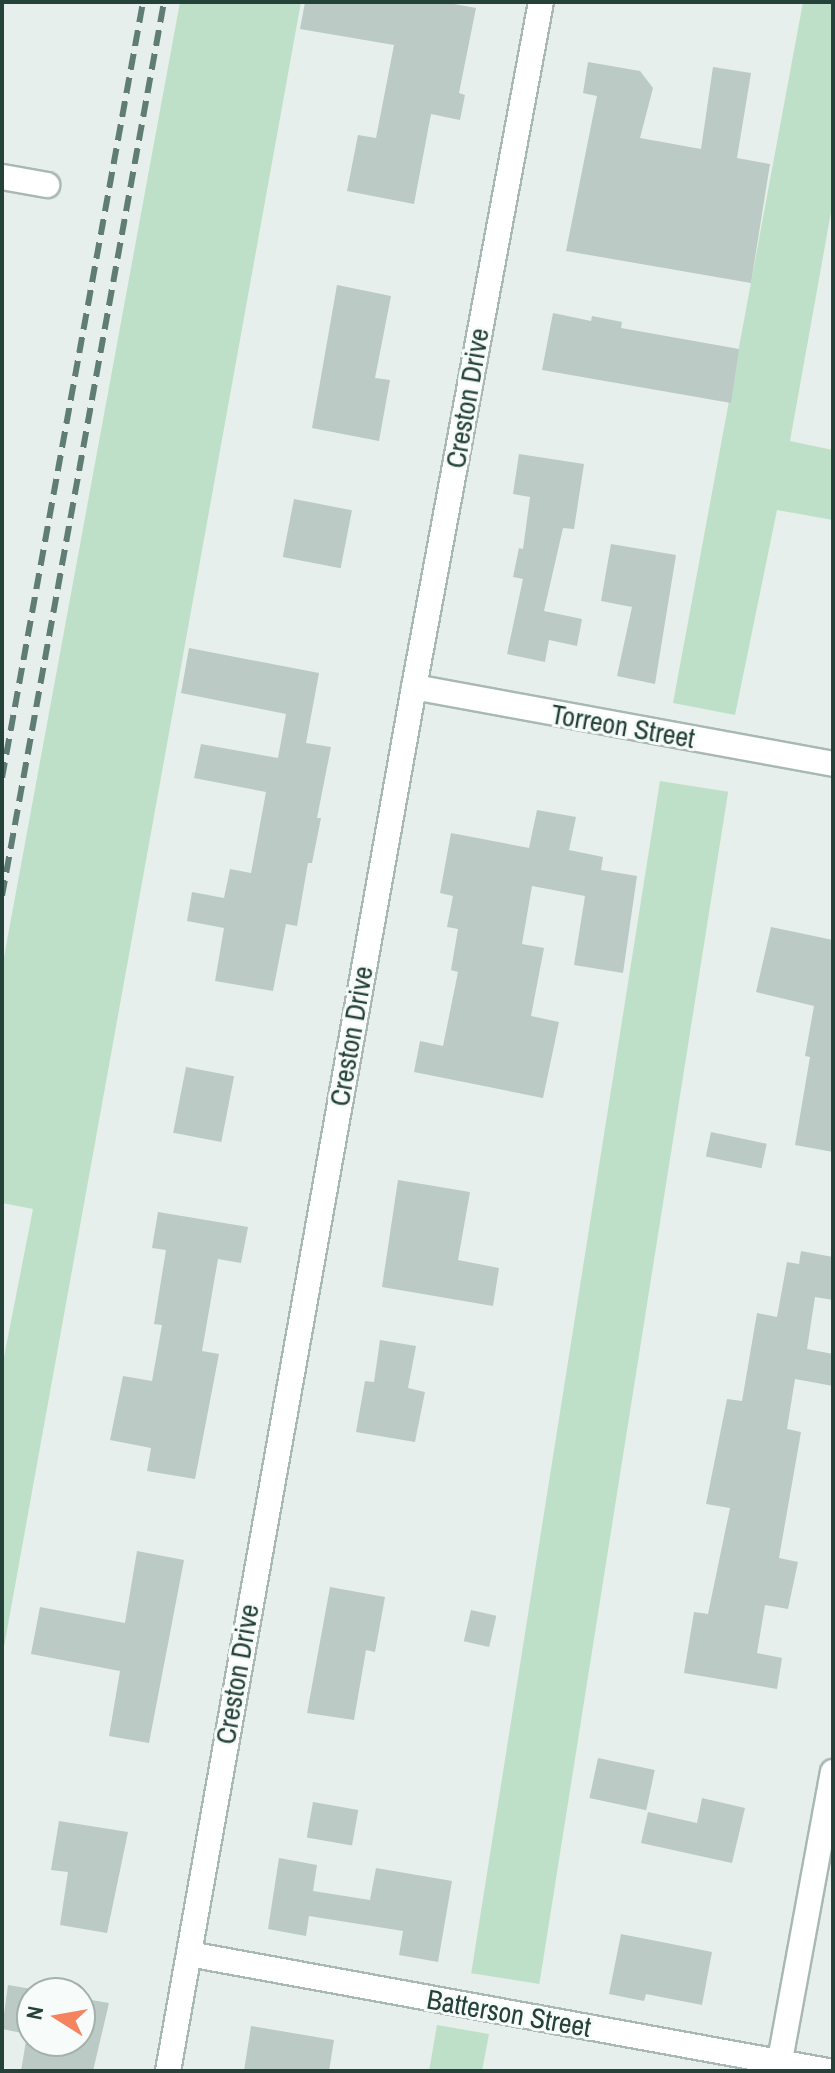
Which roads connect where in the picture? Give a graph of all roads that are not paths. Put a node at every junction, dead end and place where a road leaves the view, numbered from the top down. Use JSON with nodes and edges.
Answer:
{"nodes":[{"id":1,"x":541,"y":2,"type":"edge"},
{"id":2,"x":2,"y":177,"type":"edge"},
{"id":3,"x":47,"y":185,"type":"dead end"},
{"id":4,"x":414,"y":687,"type":"junction"},
{"id":5,"x":833,"y":764,"type":"edge"},
{"id":6,"x":833,"y":1772,"type":"edge"},
{"id":7,"x":189,"y":1954,"type":"junction"},
{"id":8,"x":779,"y":2067,"type":"edge"},
{"id":9,"x":168,"y":2071,"type":"edge"},
{"id":10,"x":828,"y":2071,"type":"edge"}],
"edges":[{"from":1,"to":4,"type":"street","name":"Creston Drive"},
{"from":2,"to":3,"type":"street"},
{"from":4,"to":5,"type":"street","name":"Torreon Street"},
{"from":4,"to":7,"type":"street","name":"Creston Drive"},
{"from":6,"to":8,"type":"street"},
{"from":7,"to":8,"type":"street","name":"Batterson Street"},
{"from":7,"to":9,"type":"street","name":"Creston Drive"},
{"from":8,"to":10,"type":"street","name":"Batterson Street"}]}
